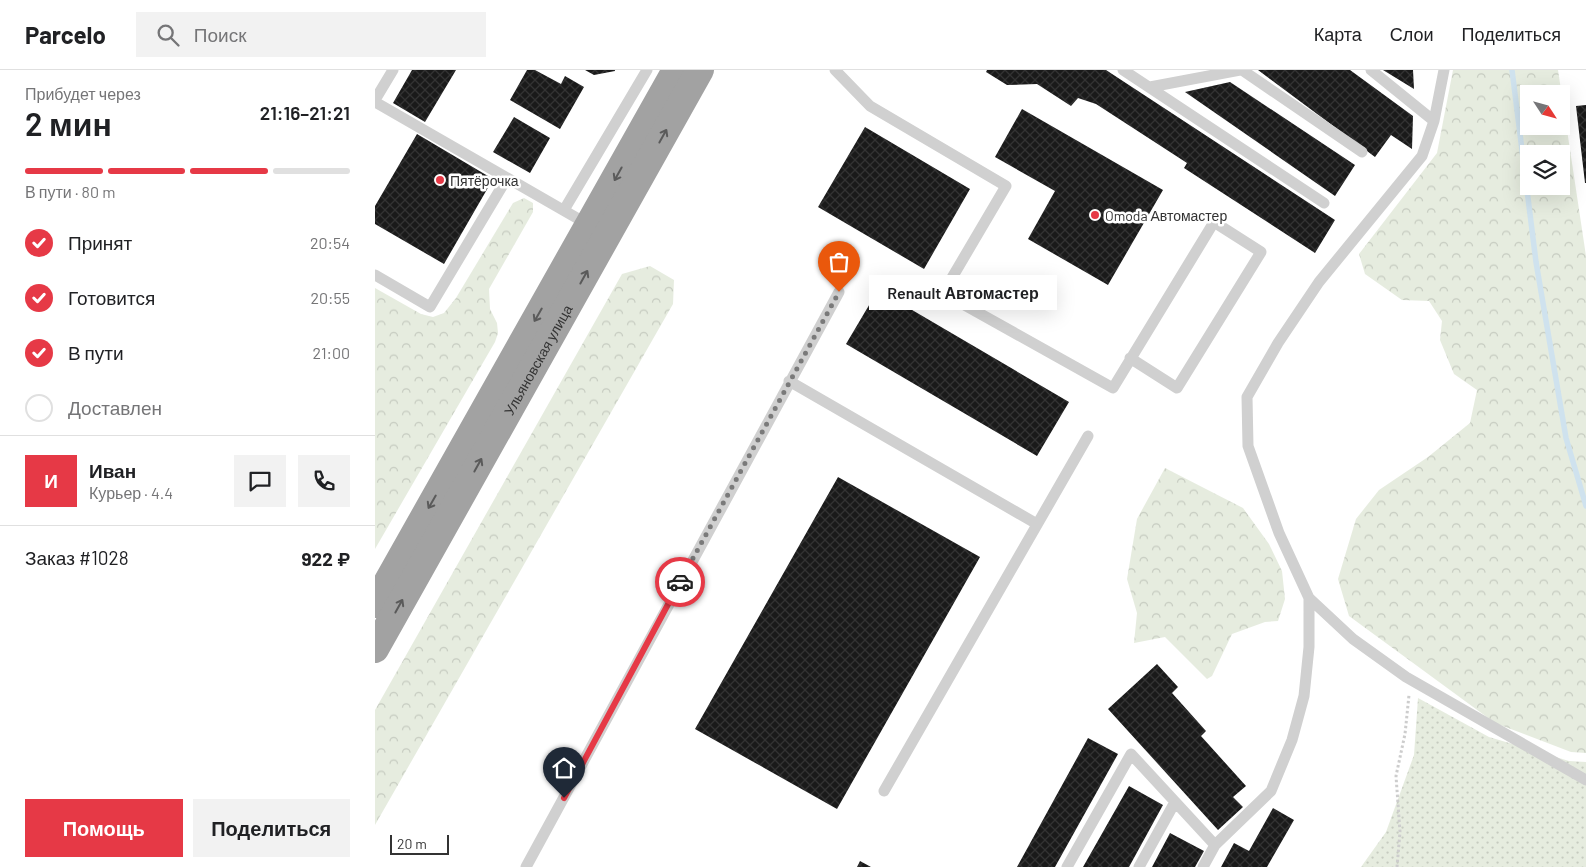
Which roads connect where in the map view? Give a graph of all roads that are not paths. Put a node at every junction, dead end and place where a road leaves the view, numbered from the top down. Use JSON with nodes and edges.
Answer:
{"nodes":[{"id":1,"x":647,"y":70,"type":"edge"},
{"id":2,"x":676,"y":70,"type":"edge"},
{"id":3,"x":700,"y":70,"type":"edge"},
{"id":4,"x":835,"y":70,"type":"edge"},
{"id":5,"x":1123,"y":70,"type":"edge"},
{"id":6,"x":1241,"y":70,"type":"edge"},
{"id":7,"x":1371,"y":70,"type":"edge"},
{"id":8,"x":1444,"y":70,"type":"edge"},
{"id":9,"x":390,"y":71,"type":"edge"},
{"id":10,"x":1150,"y":87,"type":"junction"},
{"id":11,"x":375,"y":101,"type":"edge"},
{"id":12,"x":1434,"y":121,"type":"junction"},
{"id":13,"x":1362,"y":152,"type":"dead end"},
{"id":14,"x":507,"y":178,"type":"junction"},
{"id":15,"x":1324,"y":203,"type":"dead end"},
{"id":16,"x":564,"y":210,"type":"junction"},
{"id":17,"x":589,"y":225,"type":"junction"},
{"id":18,"x":375,"y":275,"type":"edge"},
{"id":19,"x":839,"y":292,"type":"dead end"},
{"id":20,"x":1130,"y":358,"type":"junction"},
{"id":21,"x":789,"y":381,"type":"junction"},
{"id":22,"x":1088,"y":436,"type":"dead end"},
{"id":23,"x":1037,"y":524,"type":"junction"},
{"id":24,"x":1309,"y":598,"type":"junction"},
{"id":25,"x":375,"y":604,"type":"edge"},
{"id":26,"x":375,"y":649,"type":"edge"},
{"id":27,"x":1586,"y":780,"type":"edge"},
{"id":28,"x":883,"y":791,"type":"dead end"},
{"id":29,"x":1175,"y":802,"type":"junction"},
{"id":30,"x":1215,"y":845,"type":"junction"},
{"id":31,"x":526,"y":867,"type":"edge"},
{"id":32,"x":1067,"y":867,"type":"edge"},
{"id":33,"x":1139,"y":867,"type":"edge"},
{"id":34,"x":1203,"y":867,"type":"edge"}],
"edges":[{"from":1,"to":16,"type":"lane"},
{"from":2,"to":17,"type":"highway","name":"Ульяновская улица","one_way":true},
{"from":26,"to":3,"type":"highway","name":"Ульяновская улица","one_way":true},
{"from":4,"to":20,"type":"lane"},
{"from":5,"to":10,"type":"lane"},
{"from":6,"to":10,"type":"lane"},
{"from":6,"to":13,"type":"lane"},
{"from":7,"to":12,"type":"lane"},
{"from":8,"to":12,"type":"lane"},
{"from":9,"to":11,"type":"lane"},
{"from":10,"to":15,"type":"lane"},
{"from":11,"to":14,"type":"lane"},
{"from":12,"to":24,"type":"lane"},
{"from":14,"to":16,"type":"lane"},
{"from":14,"to":18,"type":"lane"},
{"from":16,"to":17,"type":"lane"},
{"from":17,"to":25,"type":"highway","name":"Ульяновская улица","one_way":true},
{"from":19,"to":21,"type":"lane"},
{"from":20,"to":20,"type":"lane"},
{"from":21,"to":23,"type":"lane"},
{"from":21,"to":31,"type":"lane"},
{"from":22,"to":23,"type":"lane"},
{"from":23,"to":28,"type":"lane"},
{"from":24,"to":27,"type":"lane"},
{"from":24,"to":30,"type":"lane"},
{"from":29,"to":30,"type":"lane"},
{"from":29,"to":32,"type":"lane"},
{"from":29,"to":33,"type":"lane"},
{"from":30,"to":34,"type":"lane"}]}
